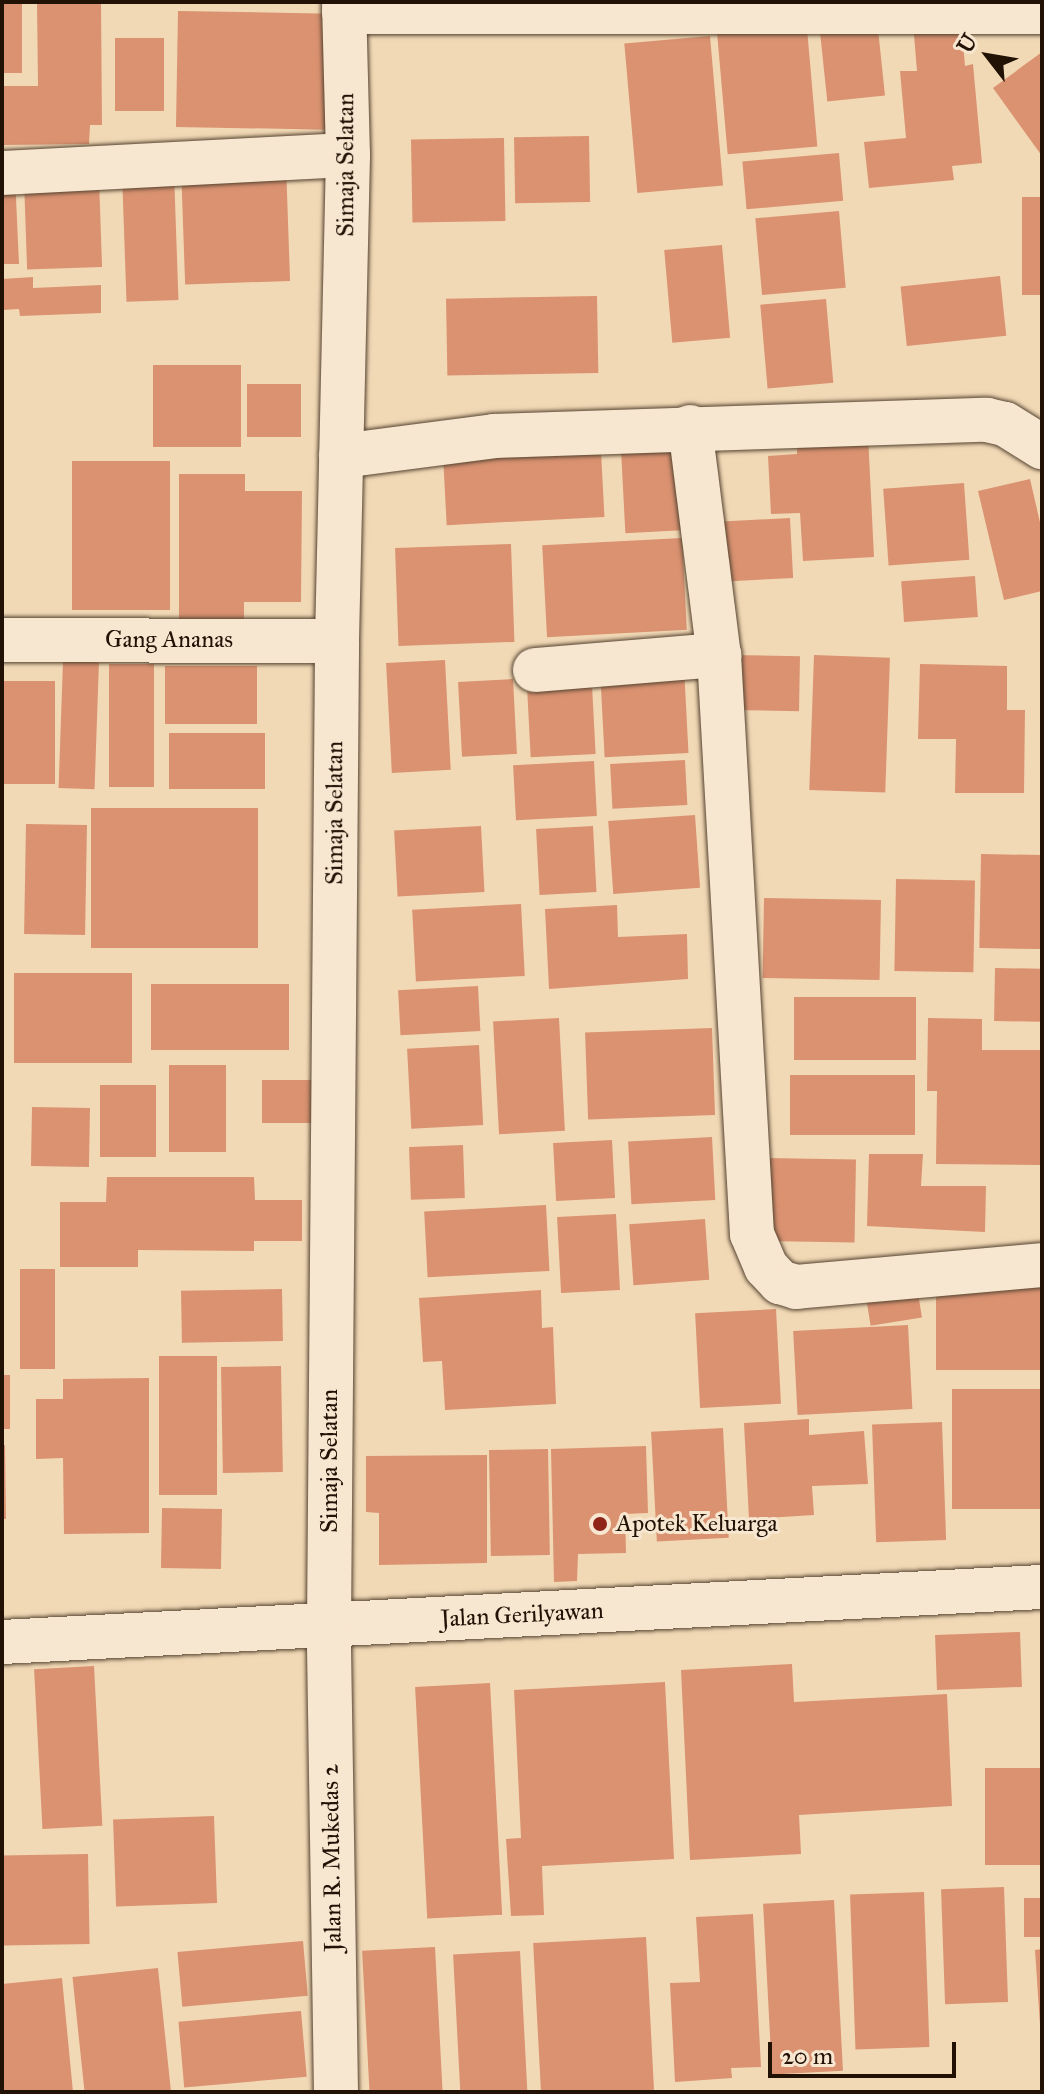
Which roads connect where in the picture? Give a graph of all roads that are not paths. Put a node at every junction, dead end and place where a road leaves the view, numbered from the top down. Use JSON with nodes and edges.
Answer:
{"nodes":[{"id":1,"x":344,"y":7,"type":"edge"},
{"id":2,"x":1042,"y":12,"type":"edge"},
{"id":3,"x":348,"y":155,"type":"junction"},
{"id":4,"x":2,"y":173,"type":"edge"},
{"id":5,"x":690,"y":427,"type":"junction"},
{"id":6,"x":1042,"y":447,"type":"edge"},
{"id":7,"x":341,"y":456,"type":"junction"},
{"id":8,"x":2,"y":640,"type":"edge"},
{"id":9,"x":337,"y":641,"type":"junction"},
{"id":10,"x":719,"y":655,"type":"junction"},
{"id":11,"x":535,"y":670,"type":"dead end"},
{"id":12,"x":1042,"y":1265,"type":"edge"},
{"id":13,"x":1042,"y":1587,"type":"edge"},
{"id":14,"x":329,"y":1625,"type":"junction"},
{"id":15,"x":2,"y":1642,"type":"edge"},
{"id":16,"x":336,"y":2092,"type":"edge"}],
"edges":[{"from":1,"to":2,"type":"street"},
{"from":1,"to":3,"type":"street","name":"Simaja Selatan"},
{"from":3,"to":4,"type":"street"},
{"from":3,"to":7,"type":"street","name":"Simaja Selatan"},
{"from":5,"to":6,"type":"street"},
{"from":5,"to":7,"type":"street"},
{"from":5,"to":10,"type":"street"},
{"from":7,"to":9,"type":"street","name":"Simaja Selatan"},
{"from":8,"to":9,"type":"street","name":"Gang Ananas"},
{"from":9,"to":14,"type":"street","name":"Simaja Selatan"},
{"from":10,"to":11,"type":"street"},
{"from":10,"to":12,"type":"street"},
{"from":13,"to":14,"type":"street","name":"Jalan Gerilyawan"},
{"from":14,"to":15,"type":"street","name":"Jalan Gerilyawan"},
{"from":14,"to":16,"type":"street","name":"Jalan R. Mukedas 2"}]}
